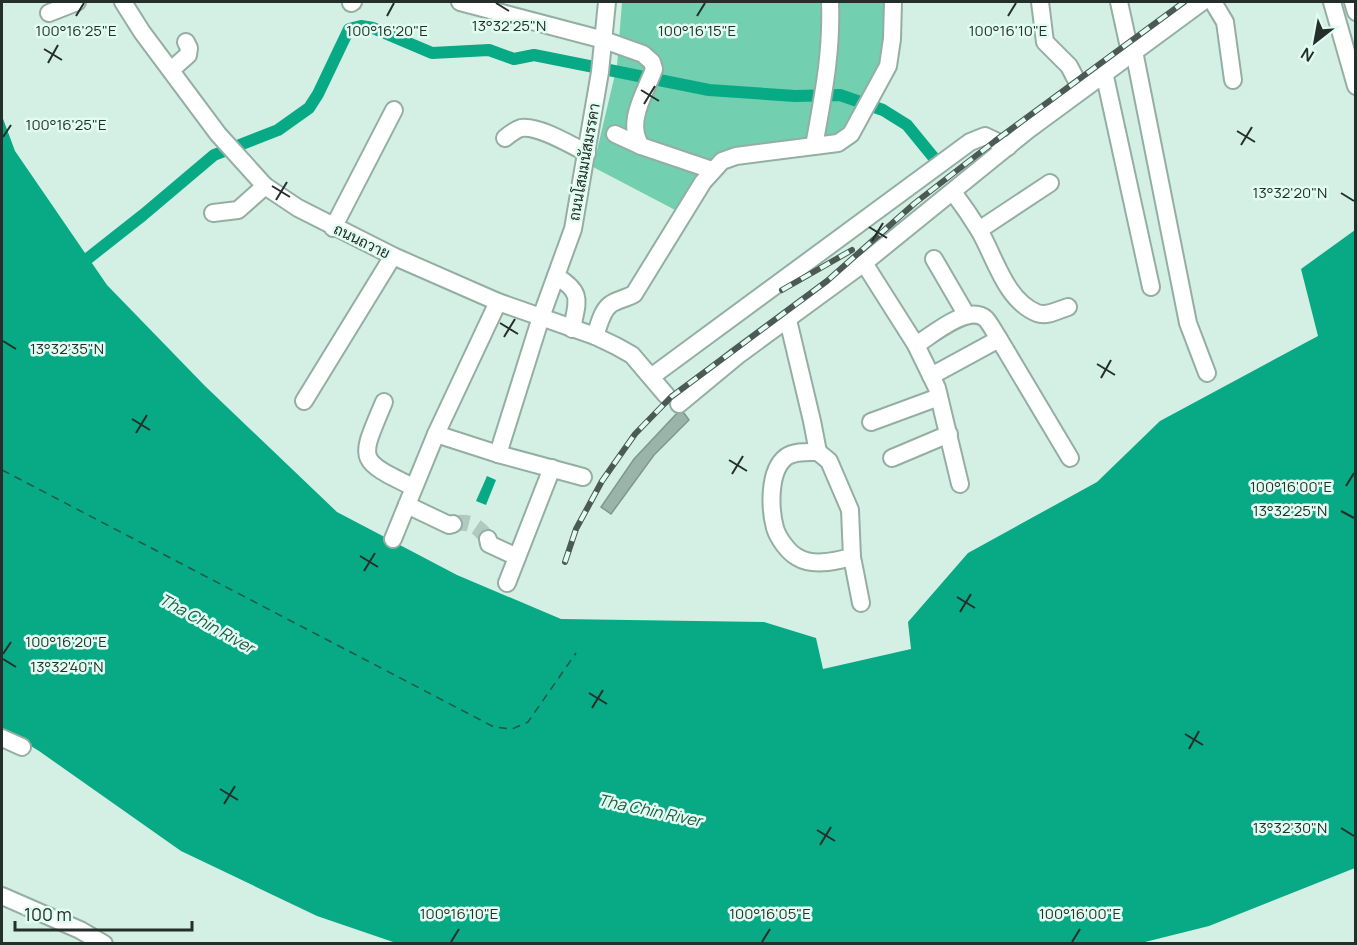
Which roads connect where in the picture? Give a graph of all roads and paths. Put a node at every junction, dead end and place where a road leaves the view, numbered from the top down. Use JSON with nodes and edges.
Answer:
{"nodes":[{"id":1,"x":77,"y":2,"type":"edge"},
{"id":2,"x":123,"y":2,"type":"edge"},
{"id":3,"x":460,"y":2,"type":"edge"},
{"id":4,"x":607,"y":2,"type":"edge"},
{"id":5,"x":830,"y":2,"type":"edge"},
{"id":6,"x":893,"y":2,"type":"edge"},
{"id":7,"x":1040,"y":2,"type":"edge"},
{"id":8,"x":1119,"y":2,"type":"edge"},
{"id":9,"x":1202,"y":2,"type":"edge"},
{"id":10,"x":1213,"y":2,"type":"edge"},
{"id":11,"x":1332,"y":2,"type":"edge"},
{"id":12,"x":1353,"y":2,"type":"edge"},
{"id":13,"x":497,"y":7,"type":"edge"},
{"id":14,"x":1356,"y":12,"type":"edge"},
{"id":15,"x":49,"y":14,"type":"dead end"},
{"id":16,"x":604,"y":40,"type":"junction"},
{"id":17,"x":186,"y":42,"type":"dead end"},
{"id":18,"x":1134,"y":51,"type":"junction"},
{"id":19,"x":171,"y":70,"type":"junction"},
{"id":20,"x":1104,"y":72,"type":"junction"},
{"id":21,"x":1233,"y":80,"type":"dead end"},
{"id":22,"x":1356,"y":86,"type":"edge"},
{"id":23,"x":1081,"y":89,"type":"junction"},
{"id":24,"x":394,"y":110,"type":"dead end"},
{"id":25,"x":615,"y":135,"type":"dead end"},
{"id":26,"x":505,"y":138,"type":"dead end"},
{"id":27,"x":642,"y":146,"type":"junction"},
{"id":28,"x":814,"y":146,"type":"junction"},
{"id":29,"x":1008,"y":147,"type":"junction"},
{"id":30,"x":587,"y":153,"type":"junction"},
{"id":31,"x":712,"y":170,"type":"junction"},
{"id":32,"x":1050,"y":183,"type":"dead end"},
{"id":33,"x":265,"y":186,"type":"junction"},
{"id":34,"x":953,"y":192,"type":"junction"},
{"id":35,"x":213,"y":213,"type":"dead end"},
{"id":36,"x":333,"y":228,"type":"junction"},
{"id":37,"x":979,"y":230,"type":"junction"},
{"id":38,"x":393,"y":256,"type":"junction"},
{"id":39,"x":934,"y":259,"type":"dead end"},
{"id":40,"x":864,"y":264,"type":"junction"},
{"id":41,"x":556,"y":276,"type":"junction"},
{"id":42,"x":1151,"y":287,"type":"dead end"},
{"id":43,"x":498,"y":302,"type":"junction"},
{"id":44,"x":1068,"y":307,"type":"dead end"},
{"id":45,"x":966,"y":314,"type":"junction"},
{"id":46,"x":541,"y":317,"type":"junction"},
{"id":47,"x":789,"y":320,"type":"junction"},
{"id":48,"x":572,"y":329,"type":"junction"},
{"id":49,"x":595,"y":336,"type":"junction"},
{"id":50,"x":999,"y":339,"type":"junction"},
{"id":51,"x":916,"y":345,"type":"junction"},
{"id":52,"x":1207,"y":373,"type":"dead end"},
{"id":53,"x":931,"y":376,"type":"junction"},
{"id":54,"x":651,"y":377,"type":"junction"},
{"id":55,"x":939,"y":397,"type":"junction"},
{"id":56,"x":304,"y":401,"type":"dead end"},
{"id":57,"x":384,"y":402,"type":"dead end"},
{"id":58,"x":871,"y":422,"type":"dead end"},
{"id":59,"x":436,"y":434,"type":"junction"},
{"id":60,"x":949,"y":434,"type":"junction"},
{"id":61,"x":818,"y":452,"type":"junction"},
{"id":62,"x":498,"y":454,"type":"junction"},
{"id":63,"x":892,"y":458,"type":"dead end"},
{"id":64,"x":1070,"y":458,"type":"dead end"},
{"id":65,"x":552,"y":468,"type":"junction"},
{"id":66,"x":583,"y":477,"type":"dead end"},
{"id":67,"x":960,"y":484,"type":"dead end"},
{"id":68,"x":413,"y":487,"type":"junction"},
{"id":69,"x":407,"y":505,"type":"junction"},
{"id":70,"x":453,"y":524,"type":"tunnel mouth"},
{"id":71,"x":393,"y":539,"type":"dead end"},
{"id":72,"x":488,"y":539,"type":"tunnel mouth"},
{"id":73,"x":517,"y":557,"type":"junction"},
{"id":74,"x":852,"y":557,"type":"junction"},
{"id":75,"x":507,"y":583,"type":"dead end"},
{"id":76,"x":861,"y":603,"type":"dead end"},
{"id":77,"x":2,"y":738,"type":"edge"},
{"id":78,"x":22,"y":747,"type":"dead end"},
{"id":79,"x":2,"y":896,"type":"edge"},
{"id":80,"x":104,"y":944,"type":"edge"}],
"edges":[{"from":1,"to":15,"type":"street"},
{"from":2,"to":19,"type":"street","name":"ถนนถวาย"},
{"from":3,"to":13,"type":"street"},
{"from":4,"to":16,"type":"street","name":"ถนนโสมมนัสมรรคา"},
{"from":5,"to":28,"type":"street"},
{"from":6,"to":28,"type":"street"},
{"from":7,"to":23,"type":"street"},
{"from":8,"to":18,"type":"street"},
{"from":9,"to":18,"type":"street"},
{"from":10,"to":21,"type":"street"},
{"from":11,"to":22,"type":"street"},
{"from":12,"to":14,"type":"street"},
{"from":13,"to":16,"type":"street"},
{"from":16,"to":27,"type":"street"},
{"from":16,"to":30,"type":"street","name":"ถนนโสมมนัสมรรคา"},
{"from":17,"to":19,"type":"street"},
{"from":18,"to":20,"type":"street"},
{"from":18,"to":52,"type":"street"},
{"from":19,"to":33,"type":"street","name":"ถนนถวาย"},
{"from":20,"to":23,"type":"street"},
{"from":20,"to":42,"type":"street"},
{"from":23,"to":29,"type":"street"},
{"from":24,"to":36,"type":"street"},
{"from":25,"to":27,"type":"street"},
{"from":26,"to":30,"type":"street"},
{"from":27,"to":31,"type":"street"},
{"from":28,"to":31,"type":"street"},
{"from":29,"to":34,"type":"street"},
{"from":29,"to":54,"type":"street"},
{"from":30,"to":41,"type":"street","name":"ถนนโสมมนัสมรรคา"},
{"from":31,"to":49,"type":"street"},
{"from":32,"to":37,"type":"street"},
{"from":33,"to":35,"type":"street"},
{"from":33,"to":36,"type":"street","name":"ถนนถวาย"},
{"from":34,"to":37,"type":"street"},
{"from":34,"to":40,"type":"street"},
{"from":36,"to":38,"type":"street","name":"ถนนถวาย"},
{"from":37,"to":44,"type":"street"},
{"from":38,"to":43,"type":"street","name":"ถนนถวาย"},
{"from":38,"to":56,"type":"street"},
{"from":39,"to":45,"type":"street"},
{"from":40,"to":47,"type":"street"},
{"from":40,"to":51,"type":"street"},
{"from":41,"to":46,"type":"street","name":"ถนนโสมมนัสมรรคา"},
{"from":41,"to":48,"type":"street"},
{"from":43,"to":46,"type":"street","name":"ถนนถวาย"},
{"from":43,"to":59,"type":"street"},
{"from":45,"to":50,"type":"street"},
{"from":45,"to":51,"type":"street"},
{"from":46,"to":48,"type":"street","name":"ถนนถวาย"},
{"from":46,"to":62,"type":"street","name":"ถนนโสมมนัสมรรคา"},
{"from":47,"to":54,"type":"street","name":"ถนนถวาย"},
{"from":47,"to":61,"type":"street"},
{"from":48,"to":49,"type":"street","name":"ถนนถวาย"},
{"from":49,"to":54,"type":"street","name":"ถนนถวาย"},
{"from":50,"to":53,"type":"street"},
{"from":50,"to":64,"type":"street"},
{"from":51,"to":53,"type":"street"},
{"from":53,"to":55,"type":"street"},
{"from":55,"to":58,"type":"street"},
{"from":55,"to":60,"type":"street"},
{"from":57,"to":68,"type":"street"},
{"from":59,"to":62,"type":"street"},
{"from":59,"to":68,"type":"street"},
{"from":60,"to":63,"type":"street"},
{"from":60,"to":67,"type":"street"},
{"from":61,"to":74,"type":"street"},
{"from":61,"to":74,"type":"street"},
{"from":62,"to":65,"type":"street"},
{"from":65,"to":66,"type":"street"},
{"from":65,"to":73,"type":"street"},
{"from":68,"to":69,"type":"street"},
{"from":69,"to":70,"type":"street"},
{"from":69,"to":71,"type":"street"},
{"from":72,"to":73,"type":"street"},
{"from":73,"to":75,"type":"street"},
{"from":74,"to":76,"type":"street"},
{"from":77,"to":78,"type":"street"},
{"from":79,"to":80,"type":"street"}]}
